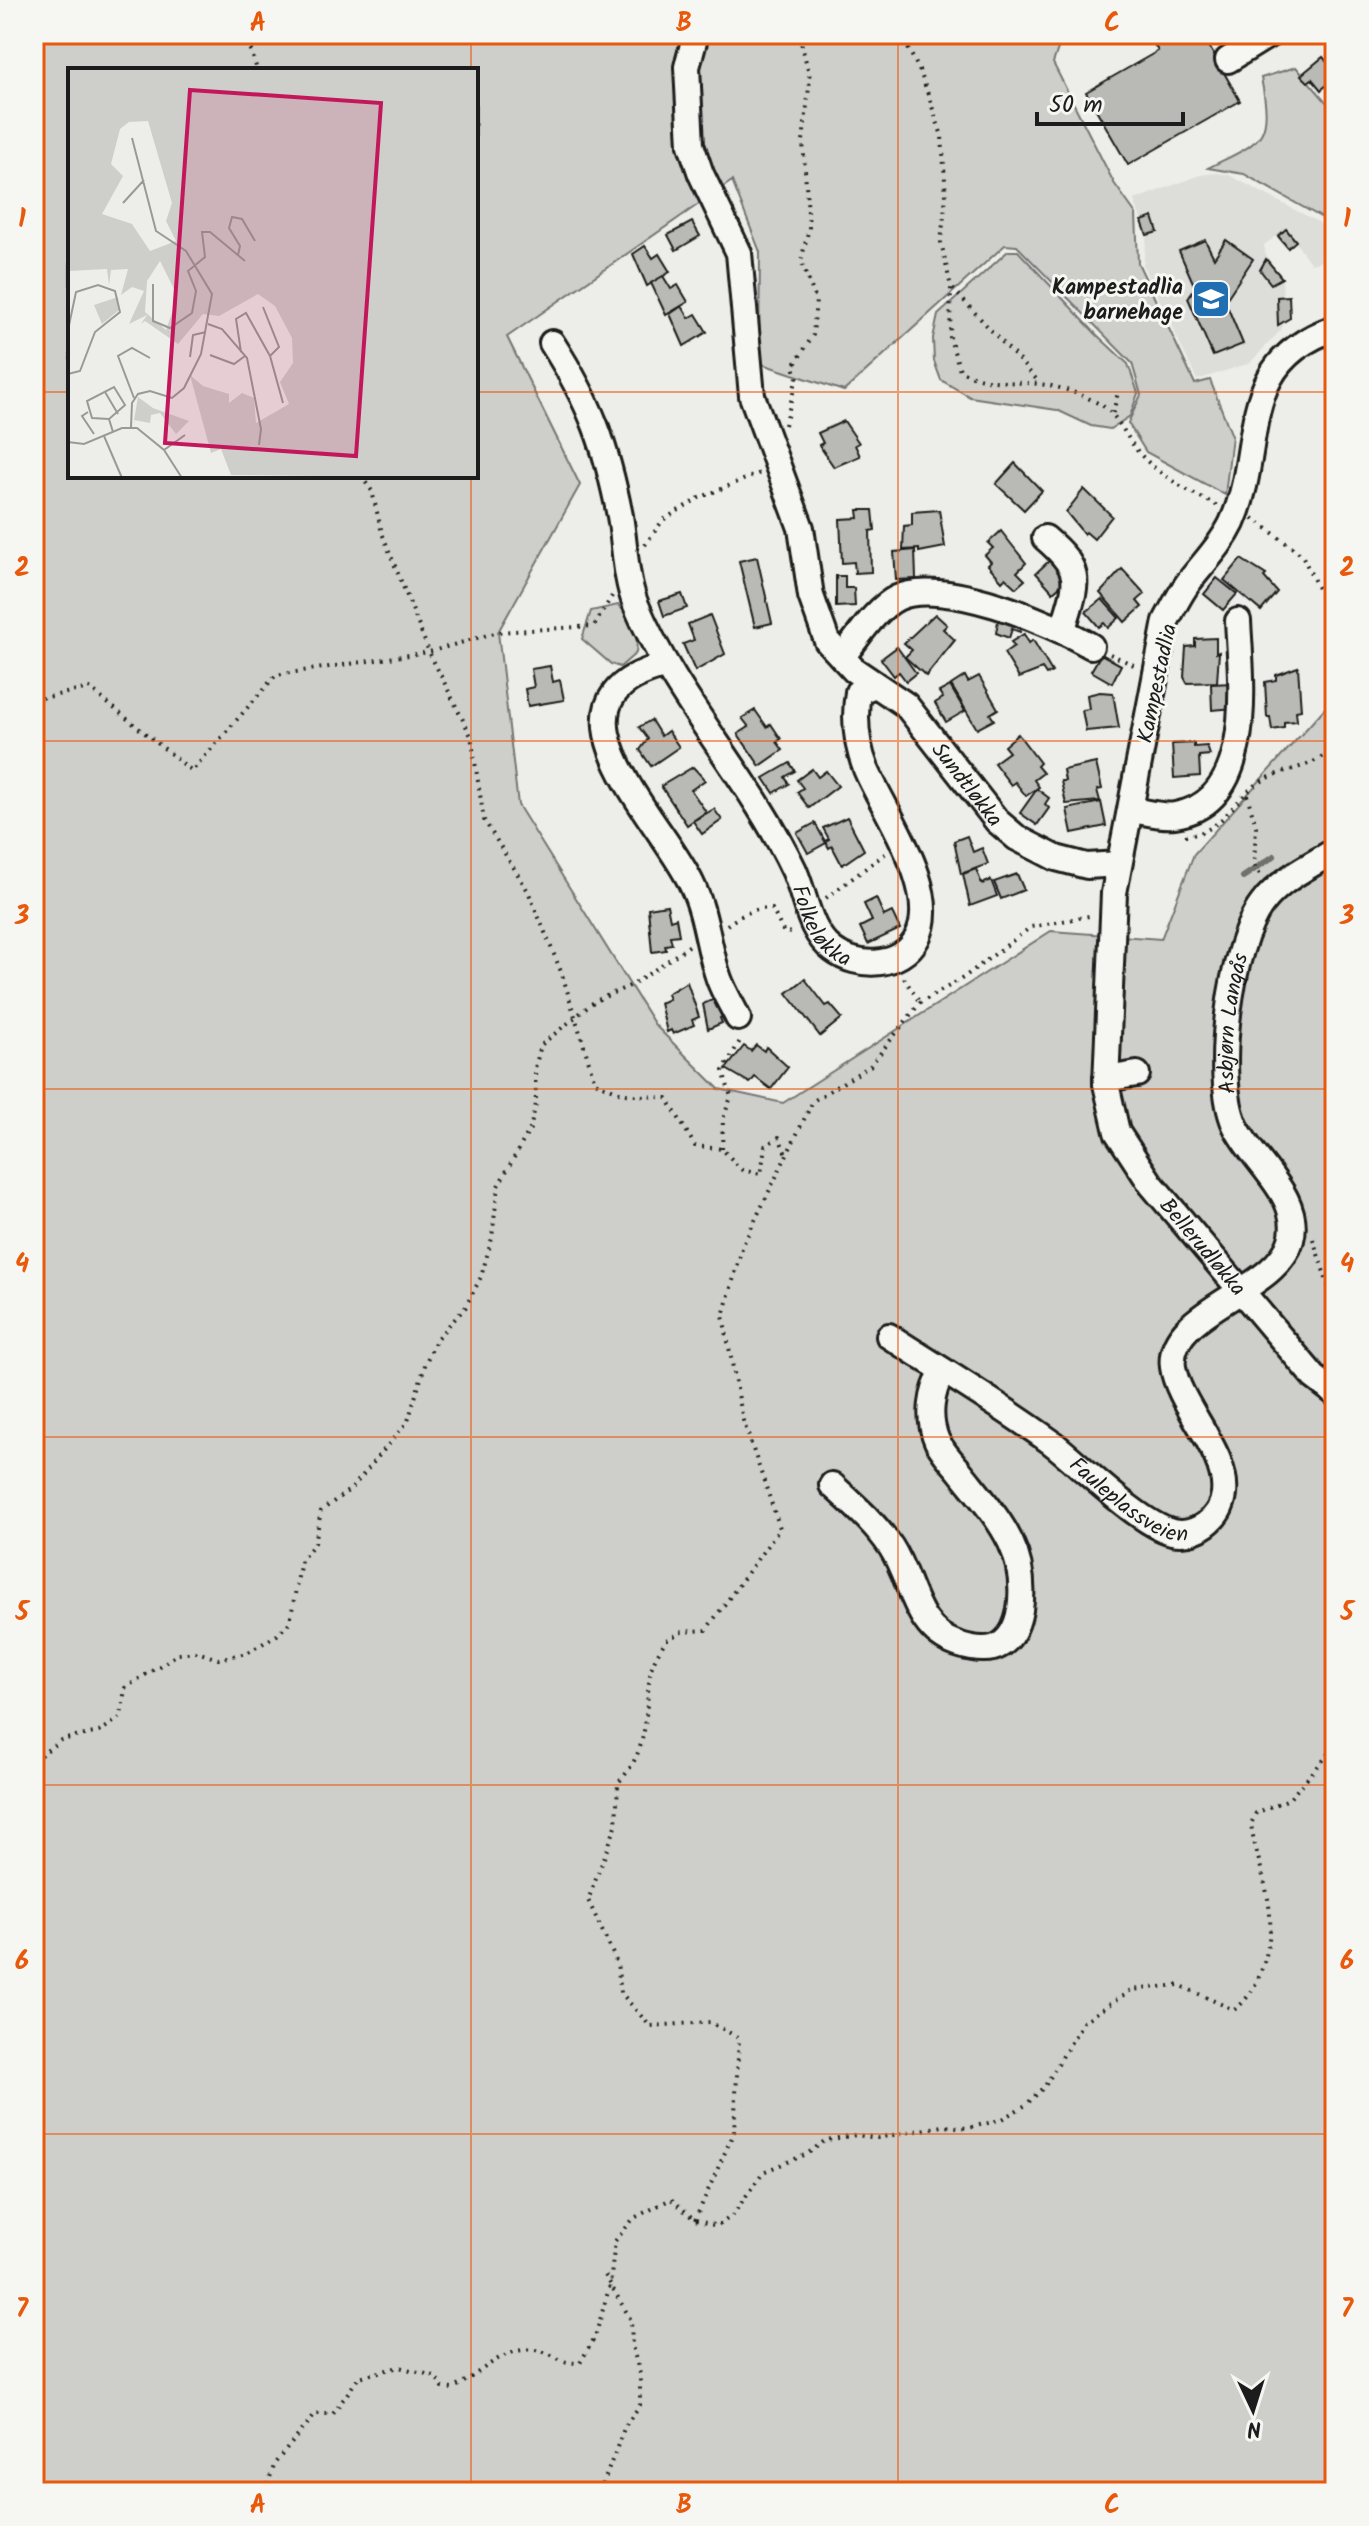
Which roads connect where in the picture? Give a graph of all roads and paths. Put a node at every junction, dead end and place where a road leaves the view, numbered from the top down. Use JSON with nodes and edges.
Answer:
{"nodes":[{"id":1,"x":246,"y":34,"type":"edge"},
{"id":2,"x":696,"y":34,"type":"edge"},
{"id":3,"x":799,"y":34,"type":"edge"},
{"id":4,"x":901,"y":34,"type":"edge"},
{"id":5,"x":1270,"y":34,"type":"edge"},
{"id":6,"x":1228,"y":60,"type":"dead end"},
{"id":7,"x":256,"y":68,"type":"edge"},
{"id":8,"x":951,"y":287,"type":"junction"},
{"id":9,"x":1335,"y":328,"type":"edge"},
{"id":10,"x":552,"y":343,"type":"dead end"},
{"id":11,"x":1040,"y":384,"type":"junction"},
{"id":12,"x":1118,"y":392,"type":"dead end"},
{"id":13,"x":1113,"y":413,"type":"junction"},
{"id":14,"x":777,"y":459,"type":"junction"},
{"id":15,"x":362,"y":478,"type":"edge"},
{"id":16,"x":1235,"y":512,"type":"junction"},
{"id":17,"x":1045,"y":538,"type":"dead end"},
{"id":18,"x":627,"y":556,"type":"junction"},
{"id":19,"x":1238,"y":621,"type":"dead end"},
{"id":20,"x":1335,"y":624,"type":"edge"},
{"id":21,"x":1063,"y":629,"type":"junction"},
{"id":22,"x":1091,"y":646,"type":"joint"},
{"id":23,"x":429,"y":652,"type":"junction"},
{"id":24,"x":842,"y":657,"type":"junction"},
{"id":25,"x":664,"y":666,"type":"junction"},
{"id":26,"x":1155,"y":673,"type":"junction"},
{"id":27,"x":875,"y":685,"type":"junction"},
{"id":28,"x":34,"y":700,"type":"edge"},
{"id":29,"x":1247,"y":795,"type":"dead end"},
{"id":30,"x":1132,"y":810,"type":"junction"},
{"id":31,"x":900,"y":836,"type":"junction"},
{"id":32,"x":1335,"y":851,"type":"edge"},
{"id":33,"x":1119,"y":864,"type":"junction"},
{"id":34,"x":1278,"y":887,"type":"junction"},
{"id":35,"x":1114,"y":893,"type":"junction"},
{"id":36,"x":809,"y":910,"type":"junction"},
{"id":37,"x":711,"y":938,"type":"junction"},
{"id":38,"x":671,"y":959,"type":"dead end"},
{"id":39,"x":892,"y":959,"type":"junction"},
{"id":40,"x":920,"y":1003,"type":"junction"},
{"id":41,"x":577,"y":1016,"type":"junction"},
{"id":42,"x":738,"y":1018,"type":"joint"},
{"id":43,"x":1137,"y":1074,"type":"dead end"},
{"id":44,"x":1106,"y":1079,"type":"junction"},
{"id":45,"x":722,"y":1149,"type":"junction"},
{"id":46,"x":786,"y":1156,"type":"junction"},
{"id":47,"x":1293,"y":1217,"type":"junction"},
{"id":48,"x":1241,"y":1291,"type":"junction"},
{"id":49,"x":1335,"y":1306,"type":"edge"},
{"id":50,"x":889,"y":1336,"type":"dead end"},
{"id":51,"x":943,"y":1371,"type":"junction"},
{"id":52,"x":1335,"y":1393,"type":"edge"},
{"id":53,"x":832,"y":1485,"type":"dead end"},
{"id":54,"x":1335,"y":1747,"type":"edge"},
{"id":55,"x":34,"y":1760,"type":"edge"},
{"id":56,"x":695,"y":2220,"type":"junction"},
{"id":57,"x":605,"y":2275,"type":"dead end"},
{"id":58,"x":610,"y":2285,"type":"junction"},
{"id":59,"x":265,"y":2492,"type":"edge"},
{"id":60,"x":600,"y":2492,"type":"edge"}],
"edges":[{"from":1,"to":7,"type":"path"},
{"from":2,"to":14,"type":"street","name":"Sundtløkka"},
{"from":3,"to":14,"type":"path"},
{"from":4,"to":8,"type":"path"},
{"from":5,"to":6,"type":"street"},
{"from":8,"to":11,"type":"path"},
{"from":8,"to":11,"type":"path"},
{"from":9,"to":16,"type":"street","name":"Kampestadlia"},
{"from":10,"to":18,"type":"street","name":"Folkeløkka"},
{"from":11,"to":13,"type":"path"},
{"from":12,"to":13,"type":"path"},
{"from":13,"to":16,"type":"path"},
{"from":14,"to":18,"type":"path"},
{"from":14,"to":24,"type":"street","name":"Sundtløkka"},
{"from":15,"to":23,"type":"path"},
{"from":16,"to":20,"type":"path"},
{"from":16,"to":26,"type":"street","name":"Kampestadlia"},
{"from":17,"to":21,"type":"street"},
{"from":18,"to":23,"type":"path"},
{"from":18,"to":25,"type":"street","name":"Folkeløkka"},
{"from":19,"to":30,"type":"street"},
{"from":21,"to":22,"type":"street"},
{"from":21,"to":24,"type":"street"},
{"from":22,"to":26,"type":"path"},
{"from":23,"to":28,"type":"path"},
{"from":23,"to":41,"type":"path"},
{"from":24,"to":27,"type":"street","name":"Sundtløkka"},
{"from":25,"to":36,"type":"street","name":"Folkeløkka"},
{"from":25,"to":37,"type":"street"},
{"from":26,"to":30,"type":"street","name":"Kampestadlia"},
{"from":27,"to":31,"type":"street","name":"Folkeløkka"},
{"from":27,"to":33,"type":"street","name":"Sundtløkka"},
{"from":29,"to":34,"type":"path"},
{"from":30,"to":33,"type":"street","name":"Kampestadlia"},
{"from":31,"to":36,"type":"path"},
{"from":31,"to":39,"type":"street","name":"Folkeløkka"},
{"from":32,"to":34,"type":"street","name":"Asbjørn Langås"},
{"from":33,"to":35,"type":"street","name":"Kampestadlia"},
{"from":34,"to":47,"type":"street","name":"Asbjørn Langås"},
{"from":35,"to":40,"type":"path"},
{"from":35,"to":44,"type":"street","name":"Bellerudløkka"},
{"from":36,"to":37,"type":"path"},
{"from":36,"to":39,"type":"street","name":"Folkeløkka"},
{"from":37,"to":42,"type":"street"},
{"from":38,"to":41,"type":"path"},
{"from":39,"to":40,"type":"path"},
{"from":40,"to":46,"type":"path"},
{"from":41,"to":45,"type":"path"},
{"from":41,"to":55,"type":"path"},
{"from":42,"to":45,"type":"path"},
{"from":43,"to":44,"type":"street"},
{"from":44,"to":48,"type":"street","name":"Bellerudløkka"},
{"from":45,"to":46,"type":"path"},
{"from":46,"to":56,"type":"path"},
{"from":47,"to":48,"type":"street"},
{"from":47,"to":49,"type":"path"},
{"from":48,"to":51,"type":"street","name":"Fauleplassveien"},
{"from":48,"to":52,"type":"street","name":"Bellerudløkka"},
{"from":50,"to":51,"type":"street","name":"Fauleplassveien"},
{"from":51,"to":53,"type":"street"},
{"from":54,"to":56,"type":"path"},
{"from":56,"to":58,"type":"path"},
{"from":57,"to":58,"type":"path"},
{"from":58,"to":59,"type":"path"},
{"from":58,"to":60,"type":"path"}]}
